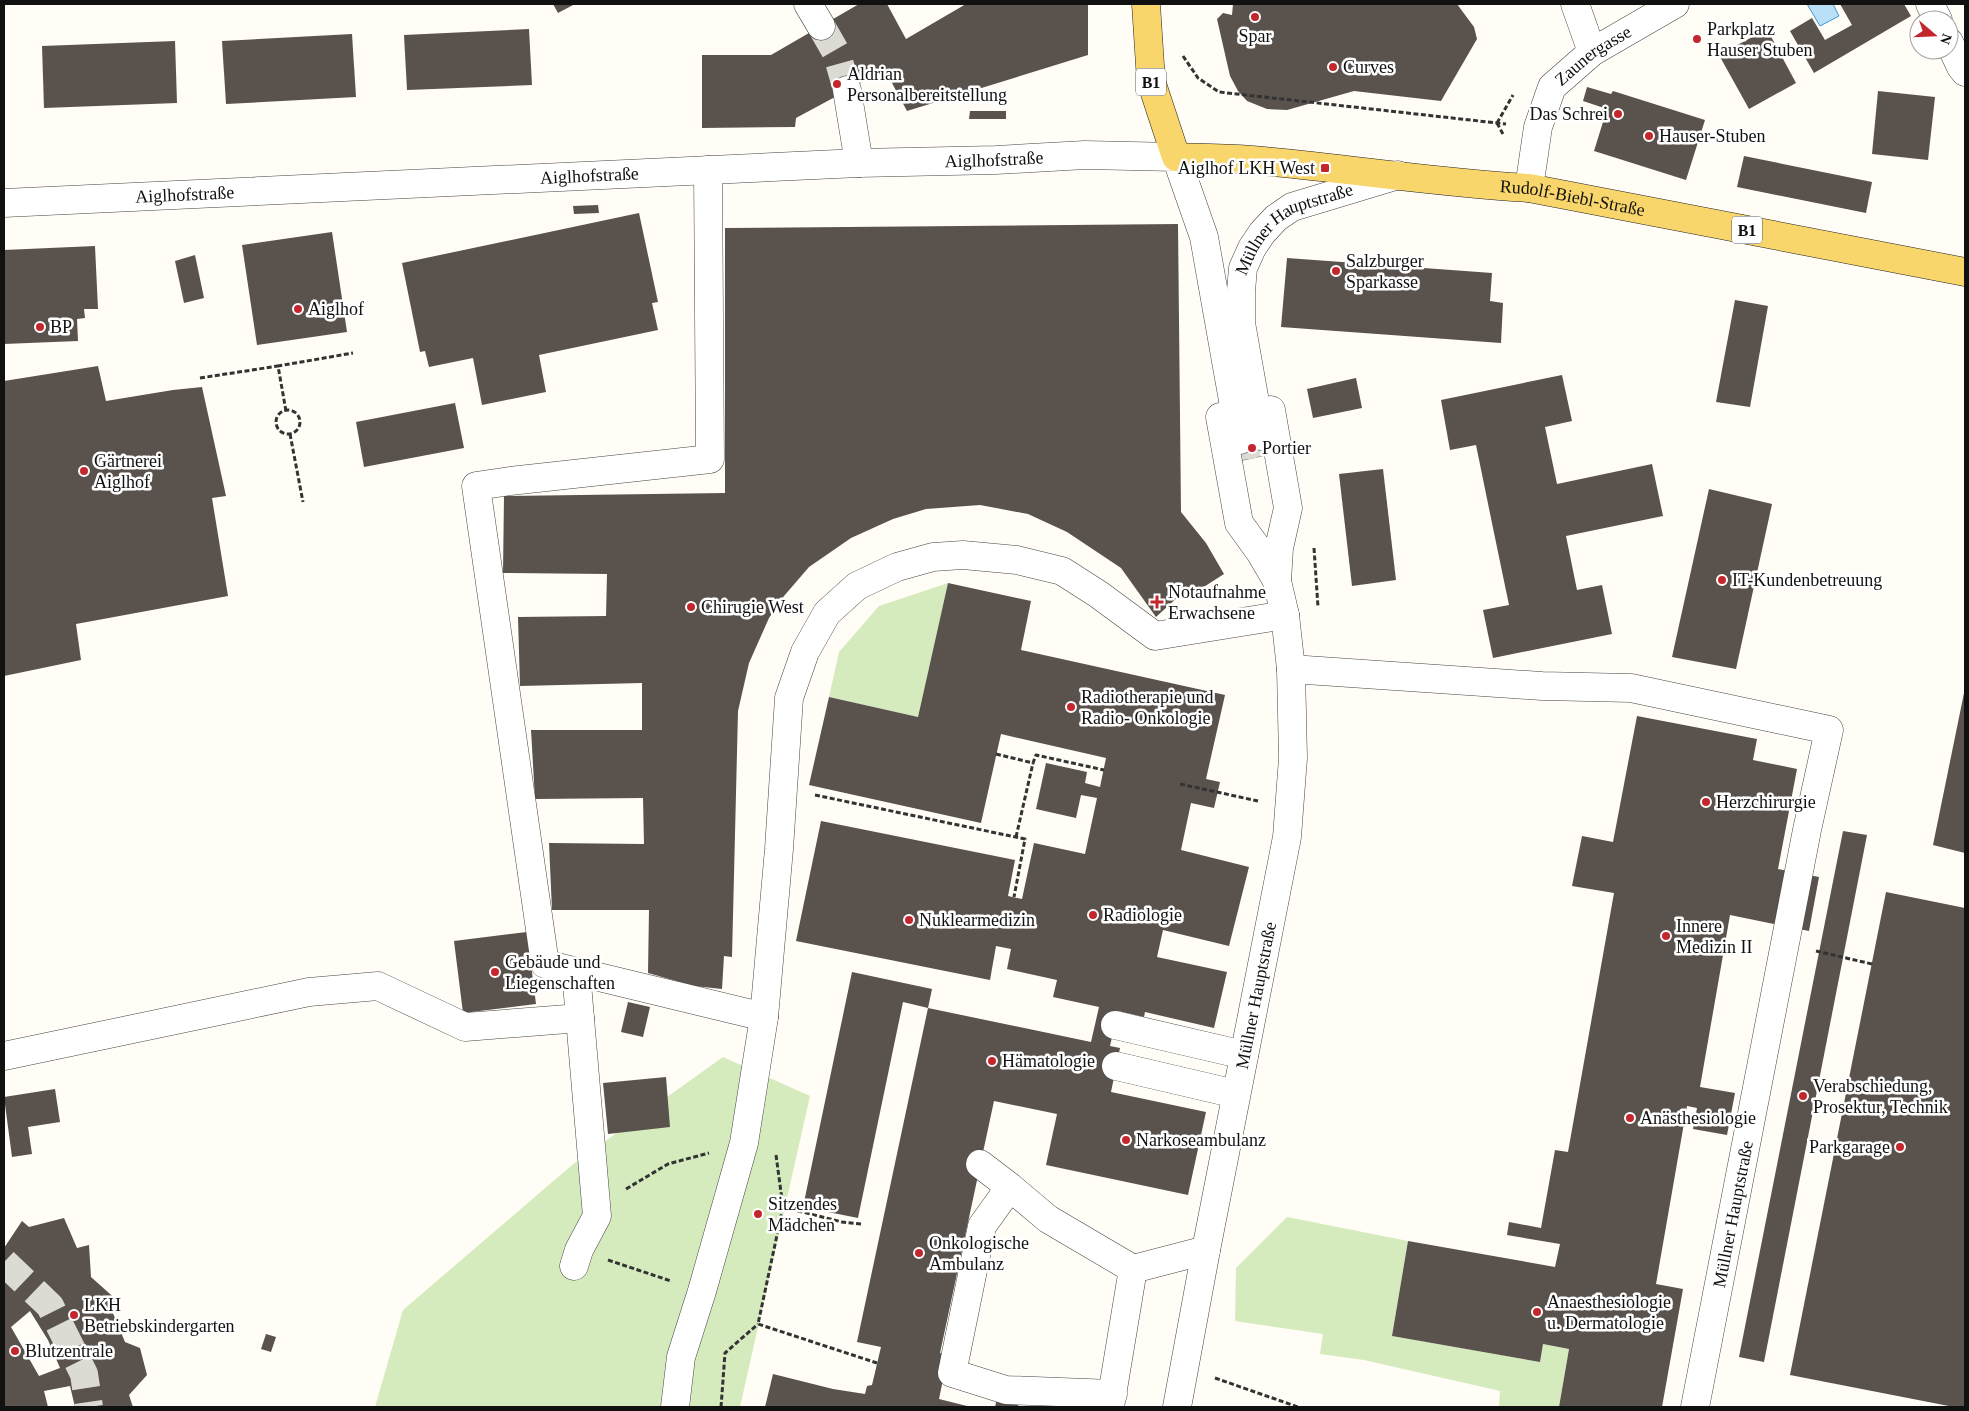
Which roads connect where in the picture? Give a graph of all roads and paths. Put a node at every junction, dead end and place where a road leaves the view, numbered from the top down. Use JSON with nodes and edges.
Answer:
{"nodes":[{"id":1,"x":1146,"y":4,"type":"edge"},
{"id":2,"x":1575,"y":4,"type":"edge"},
{"id":3,"x":1675,"y":4,"type":"edge"},
{"id":4,"x":1592,"y":52,"type":"junction"},
{"id":5,"x":1182,"y":55,"type":"dead end"},
{"id":6,"x":1958,"y":60,"type":"edge"},
{"id":7,"x":1965,"y":72,"type":"edge"},
{"id":8,"x":1517,"y":88,"type":"dead end"},
{"id":9,"x":847,"y":90,"type":"tunnel mouth"},
{"id":10,"x":1176,"y":157,"type":"junction"},
{"id":11,"x":859,"y":163,"type":"junction"},
{"id":12,"x":708,"y":170,"type":"junction"},
{"id":13,"x":1398,"y":175,"type":"junction"},
{"id":14,"x":1529,"y":188,"type":"junction"},
{"id":15,"x":4,"y":203,"type":"edge"},
{"id":16,"x":1965,"y":272,"type":"edge"},
{"id":17,"x":1231,"y":325,"type":"junction"},
{"id":18,"x":353,"y":353,"type":"dead end"},
{"id":19,"x":278,"y":366,"type":"junction"},
{"id":20,"x":200,"y":378,"type":"dead end"},
{"id":21,"x":286,"y":410,"type":"junction"},
{"id":22,"x":290,"y":434,"type":"junction"},
{"id":23,"x":303,"y":502,"type":"dead end"},
{"id":24,"x":1313,"y":544,"type":"dead end"},
{"id":25,"x":1270,"y":550,"type":"junction"},
{"id":26,"x":1318,"y":609,"type":"dead end"},
{"id":27,"x":1285,"y":615,"type":"junction"},
{"id":28,"x":1291,"y":669,"type":"junction"},
{"id":29,"x":996,"y":754,"type":"dead end"},
{"id":30,"x":1033,"y":763,"type":"junction"},
{"id":31,"x":1104,"y":770,"type":"dead end"},
{"id":32,"x":1180,"y":784,"type":"dead end"},
{"id":33,"x":783,"y":788,"type":"junction"},
{"id":34,"x":1288,"y":808,"type":"junction"},
{"id":35,"x":1016,"y":837,"type":"junction"},
{"id":36,"x":1014,"y":898,"type":"dead end"},
{"id":37,"x":1786,"y":945,"type":"junction"},
{"id":38,"x":1872,"y":964,"type":"dead end"},
{"id":39,"x":576,"y":972,"type":"junction"},
{"id":40,"x":580,"y":1018,"type":"junction"},
{"id":41,"x":764,"y":1018,"type":"junction"},
{"id":42,"x":1115,"y":1025,"type":"dead end"},
{"id":43,"x":1244,"y":1055,"type":"junction"},
{"id":44,"x":4,"y":1056,"type":"edge"},
{"id":45,"x":1116,"y":1066,"type":"dead end"},
{"id":46,"x":1236,"y":1094,"type":"junction"},
{"id":47,"x":744,"y":1143,"type":"junction"},
{"id":48,"x":775,"y":1149,"type":"dead end"},
{"id":49,"x":980,"y":1164,"type":"dead end"},
{"id":50,"x":1010,"y":1186,"type":"junction"},
{"id":51,"x":783,"y":1207,"type":"junction"},
{"id":52,"x":597,"y":1216,"type":"junction"},
{"id":53,"x":861,"y":1224,"type":"dead end"},
{"id":54,"x":1206,"y":1250,"type":"junction"},
{"id":55,"x":577,"y":1258,"type":"joint"},
{"id":56,"x":1133,"y":1269,"type":"junction"},
{"id":57,"x":702,"y":1291,"type":"junction"},
{"id":58,"x":758,"y":1324,"type":"junction"},
{"id":59,"x":877,"y":1362,"type":"dead end"},
{"id":60,"x":1184,"y":1367,"type":"junction"},
{"id":61,"x":1112,"y":1401,"type":"edge"},
{"id":62,"x":676,"y":1407,"type":"edge"},
{"id":63,"x":721,"y":1407,"type":"edge"},
{"id":64,"x":1177,"y":1407,"type":"edge"},
{"id":65,"x":1298,"y":1407,"type":"edge"},
{"id":66,"x":1695,"y":1407,"type":"edge"}],
"edges":[{"from":1,"to":10,"type":"main road","number":"B1"},
{"from":2,"to":4,"type":"street"},
{"from":3,"to":4,"type":"street","name":"Zaunergasse"},
{"from":4,"to":14,"type":"street","name":"Zaunergasse"},
{"from":5,"to":8,"type":"path"},
{"from":6,"to":7,"type":"street"},
{"from":9,"to":11,"type":"street"},
{"from":10,"to":11,"type":"street","name":"Aiglhofstraße"},
{"from":10,"to":13,"type":"main road","name":"Rudolf-Biebl-Straße"},
{"from":10,"to":17,"type":"street","name":"Müllner Hauptstraße"},
{"from":11,"to":12,"type":"street","name":"Aiglhofstraße"},
{"from":12,"to":15,"type":"street","name":"Aiglhofstraße"},
{"from":12,"to":39,"type":"street"},
{"from":13,"to":14,"type":"main road","name":"Rudolf-Biebl-Straße","number":"B1"},
{"from":13,"to":17,"type":"street","name":"Müllner Hauptstraße"},
{"from":14,"to":16,"type":"main road","name":"Rudolf-Biebl-Straße","number":"B1"},
{"from":17,"to":25,"type":"street","name":"Müllner Hauptstraße"},
{"from":17,"to":25,"type":"street","name":"Müllner Hauptstraße"},
{"from":17,"to":25,"type":"street","name":"Müllner Hauptstraße"},
{"from":18,"to":19,"type":"path"},
{"from":19,"to":20,"type":"path"},
{"from":19,"to":21,"type":"path"},
{"from":21,"to":22,"type":"path"},
{"from":21,"to":22,"type":"path"},
{"from":22,"to":23,"type":"path"},
{"from":24,"to":26,"type":"path"},
{"from":25,"to":27,"type":"street","name":"Müllner Hauptstraße"},
{"from":27,"to":28,"type":"street","name":"Müllner Hauptstraße"},
{"from":27,"to":33,"type":"street"},
{"from":28,"to":34,"type":"street","name":"Müllner Hauptstraße"},
{"from":28,"to":37,"type":"street","name":"Müllner Hauptstraße"},
{"from":29,"to":30,"type":"path"},
{"from":30,"to":31,"type":"path"},
{"from":30,"to":35,"type":"path"},
{"from":32,"to":34,"type":"path"},
{"from":33,"to":35,"type":"path"},
{"from":33,"to":41,"type":"street"},
{"from":34,"to":43,"type":"street","name":"Müllner Hauptstraße"},
{"from":35,"to":36,"type":"path"},
{"from":37,"to":38,"type":"path"},
{"from":37,"to":66,"type":"street","name":"Müllner Hauptstraße"},
{"from":39,"to":40,"type":"street"},
{"from":39,"to":41,"type":"street"},
{"from":40,"to":44,"type":"street"},
{"from":40,"to":52,"type":"street"},
{"from":41,"to":47,"type":"street"},
{"from":42,"to":43,"type":"street"},
{"from":43,"to":46,"type":"street","name":"Müllner Hauptstraße"},
{"from":45,"to":46,"type":"street"},
{"from":46,"to":54,"type":"street","name":"Müllner Hauptstraße"},
{"from":47,"to":52,"type":"path"},
{"from":47,"to":57,"type":"street"},
{"from":48,"to":51,"type":"path"},
{"from":49,"to":50,"type":"street"},
{"from":50,"to":56,"type":"street"},
{"from":50,"to":61,"type":"street"},
{"from":51,"to":53,"type":"path"},
{"from":51,"to":58,"type":"path"},
{"from":52,"to":55,"type":"street"},
{"from":54,"to":56,"type":"street"},
{"from":54,"to":60,"type":"street","name":"Müllner Hauptstraße"},
{"from":55,"to":57,"type":"path"},
{"from":56,"to":61,"type":"street"},
{"from":57,"to":62,"type":"street"},
{"from":58,"to":59,"type":"path"},
{"from":58,"to":63,"type":"path"},
{"from":60,"to":64,"type":"street","name":"Müllner Hauptstraße"},
{"from":60,"to":65,"type":"path"}]}
